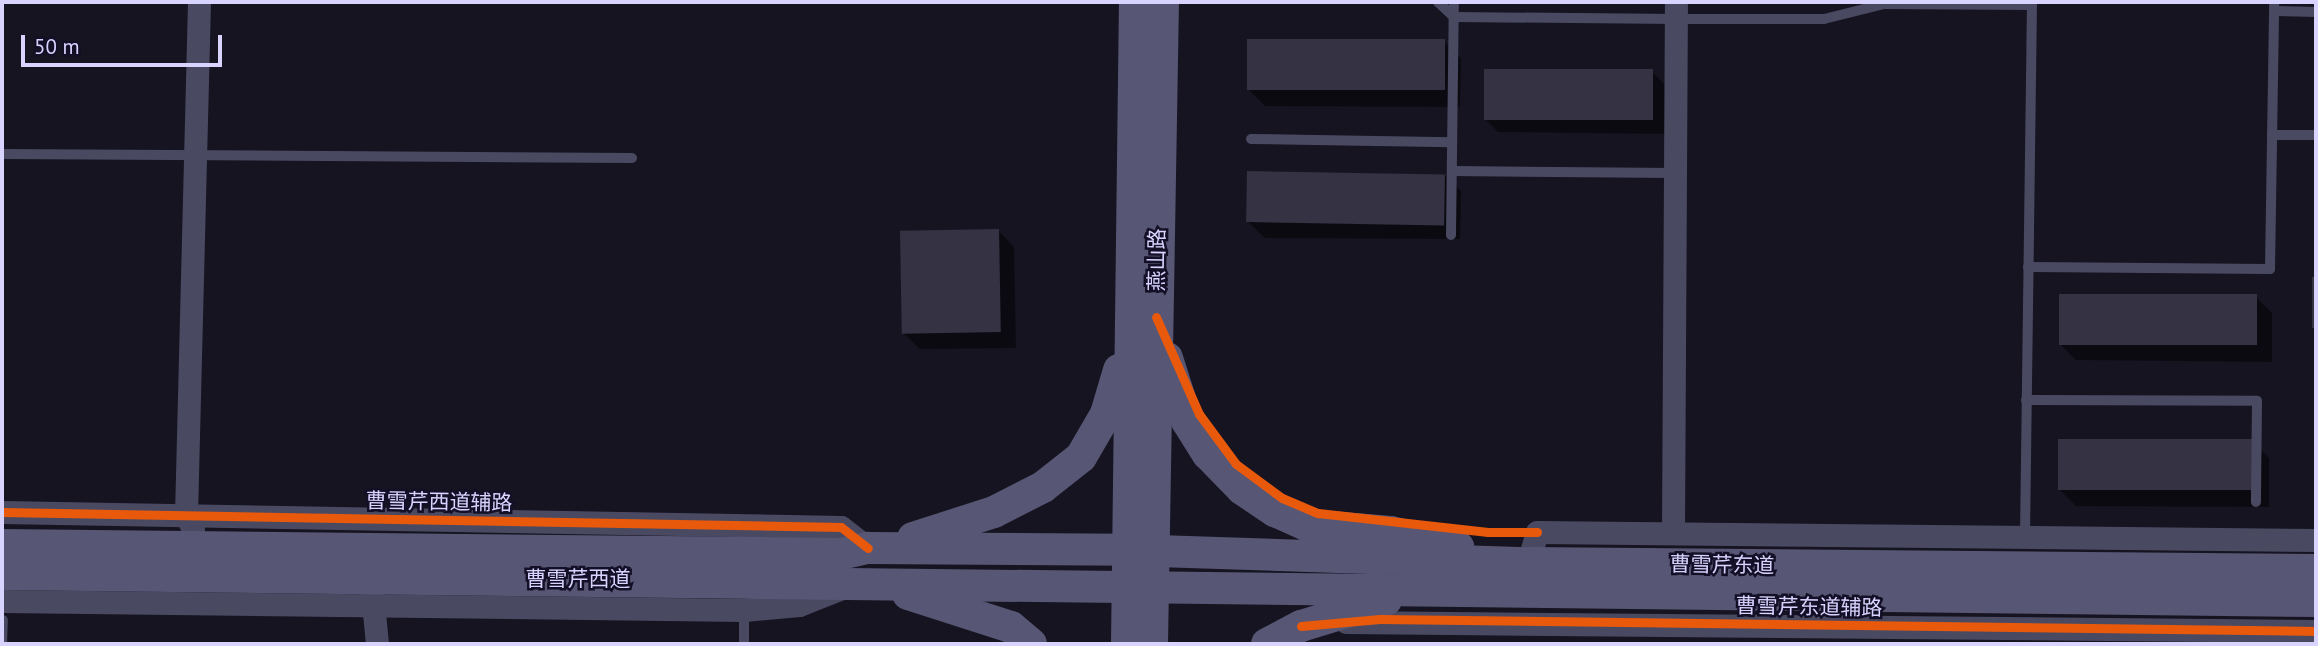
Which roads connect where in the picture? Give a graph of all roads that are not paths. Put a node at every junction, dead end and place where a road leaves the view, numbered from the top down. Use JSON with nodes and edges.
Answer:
{"nodes":[{"id":1,"x":199,"y":2,"type":"edge"},
{"id":2,"x":1135,"y":2,"type":"edge"},
{"id":3,"x":1163,"y":2,"type":"edge"},
{"id":4,"x":1438,"y":2,"type":"edge"},
{"id":5,"x":1454,"y":2,"type":"edge"},
{"id":6,"x":2032,"y":4,"type":"edge"},
{"id":7,"x":2274,"y":6,"type":"edge"},
{"id":8,"x":1676,"y":10,"type":"edge"},
{"id":9,"x":2316,"y":12,"type":"edge"},
{"id":10,"x":1454,"y":17,"type":"junction"},
{"id":11,"x":2272,"y":135,"type":"junction"},
{"id":12,"x":2316,"y":135,"type":"edge"},
{"id":13,"x":1251,"y":139,"type":"dead end"},
{"id":14,"x":1452,"y":142,"type":"junction"},
{"id":15,"x":2,"y":154,"type":"edge"},
{"id":16,"x":195,"y":155,"type":"junction"},
{"id":17,"x":632,"y":158,"type":"dead end"},
{"id":18,"x":1452,"y":172,"type":"junction"},
{"id":19,"x":1675,"y":173,"type":"junction"},
{"id":20,"x":1451,"y":234,"type":"dead end"},
{"id":21,"x":2028,"y":267,"type":"junction"},
{"id":22,"x":1156,"y":317,"type":"junction"},
{"id":23,"x":1130,"y":336,"type":"junction"},
{"id":24,"x":2026,"y":400,"type":"junction"},
{"id":25,"x":2256,"y":502,"type":"dead end"},
{"id":26,"x":2,"y":512,"type":"edge"},
{"id":27,"x":187,"y":514,"type":"junction"},
{"id":28,"x":1672,"y":533,"type":"junction"},
{"id":29,"x":2025,"y":537,"type":"junction"},
{"id":30,"x":2316,"y":540,"type":"edge"},
{"id":31,"x":2,"y":545,"type":"edge"},
{"id":32,"x":202,"y":547,"type":"junction"},
{"id":33,"x":868,"y":548,"type":"junction"},
{"id":34,"x":1141,"y":552,"type":"junction"},
{"id":35,"x":1528,"y":563,"type":"junction"},
{"id":36,"x":2316,"y":570,"type":"edge"},
{"id":37,"x":2,"y":574,"type":"edge"},
{"id":38,"x":859,"y":581,"type":"junction"},
{"id":39,"x":1142,"y":588,"type":"junction"},
{"id":40,"x":1417,"y":591,"type":"junction"},
{"id":41,"x":372,"y":592,"type":"junction"},
{"id":42,"x":2,"y":601,"type":"edge"},
{"id":43,"x":2316,"y":601,"type":"edge"},
{"id":44,"x":744,"y":610,"type":"junction"},
{"id":45,"x":3,"y":620,"type":"edge"},
{"id":46,"x":1301,"y":626,"type":"junction"},
{"id":47,"x":2316,"y":631,"type":"edge"},
{"id":48,"x":1692,"y":634,"type":"edge"},
{"id":49,"x":2030,"y":636,"type":"edge"},
{"id":50,"x":2,"y":644,"type":"edge"},
{"id":51,"x":377,"y":644,"type":"edge"},
{"id":52,"x":744,"y":644,"type":"edge"},
{"id":53,"x":1031,"y":644,"type":"edge"},
{"id":54,"x":1127,"y":644,"type":"edge"},
{"id":55,"x":1152,"y":644,"type":"edge"},
{"id":56,"x":1267,"y":644,"type":"edge"}],
"edges":[{"from":1,"to":16,"type":"street"},
{"from":2,"to":23,"type":"main road","name":"燕山路"},
{"from":3,"to":22,"type":"main road","name":"燕山路"},
{"from":4,"to":10,"type":"lane"},
{"from":5,"to":10,"type":"lane"},
{"from":6,"to":8,"type":"lane"},
{"from":6,"to":21,"type":"lane"},
{"from":7,"to":9,"type":"lane"},
{"from":7,"to":11,"type":"lane"},
{"from":8,"to":10,"type":"lane"},
{"from":8,"to":19,"type":"street"},
{"from":10,"to":14,"type":"lane"},
{"from":11,"to":12,"type":"lane"},
{"from":11,"to":21,"type":"lane"},
{"from":13,"to":14,"type":"lane"},
{"from":14,"to":18,"type":"lane"},
{"from":15,"to":16,"type":"lane"},
{"from":16,"to":17,"type":"lane"},
{"from":16,"to":27,"type":"street"},
{"from":18,"to":19,"type":"lane"},
{"from":18,"to":20,"type":"lane"},
{"from":19,"to":28,"type":"street"},
{"from":21,"to":24,"type":"lane"},
{"from":22,"to":34,"type":"main road","name":"燕山路"},
{"from":22,"to":35,"type":"main road"},
{"from":23,"to":33,"type":"main road"},
{"from":23,"to":34,"type":"main road","name":"燕山路"},
{"from":24,"to":25,"type":"lane"},
{"from":24,"to":29,"type":"lane"},
{"from":26,"to":27,"type":"street","name":"曹雪芹西道辅路"},
{"from":27,"to":32,"type":"street"},
{"from":27,"to":33,"type":"street","name":"曹雪芹西道辅路"},
{"from":28,"to":29,"type":"street"},
{"from":28,"to":35,"type":"street"},
{"from":29,"to":30,"type":"street"},
{"from":31,"to":32,"type":"main road","name":"曹雪芹西道"},
{"from":32,"to":33,"type":"main road","name":"曹雪芹西道"},
{"from":33,"to":34,"type":"main road","name":"曹雪芹西道"},
{"from":34,"to":35,"type":"main road","name":"曹雪芹东道"},
{"from":34,"to":39,"type":"main road","name":"燕山路"},
{"from":35,"to":36,"type":"main road","name":"曹雪芹东道"},
{"from":37,"to":41,"type":"main road","name":"曹雪芹西道"},
{"from":38,"to":39,"type":"main road","name":"曹雪芹西道"},
{"from":38,"to":41,"type":"main road","name":"曹雪芹西道"},
{"from":38,"to":44,"type":"street"},
{"from":38,"to":53,"type":"main road"},
{"from":39,"to":40,"type":"main road","name":"曹雪芹东道"},
{"from":39,"to":54,"type":"main road","name":"燕山路"},
{"from":39,"to":55,"type":"main road","name":"燕山路"},
{"from":40,"to":43,"type":"main road","name":"曹雪芹东道"},
{"from":40,"to":46,"type":"main road"},
{"from":41,"to":42,"type":"street"},
{"from":41,"to":44,"type":"street"},
{"from":41,"to":51,"type":"street"},
{"from":44,"to":52,"type":"lane"},
{"from":45,"to":50,"type":"lane"},
{"from":46,"to":48,"type":"street","name":"曹雪芹东道辅路"},
{"from":46,"to":56,"type":"main road"},
{"from":47,"to":49,"type":"street","name":"曹雪芹东道辅路"},
{"from":48,"to":49,"type":"street","name":"曹雪芹东道辅路"}]}
